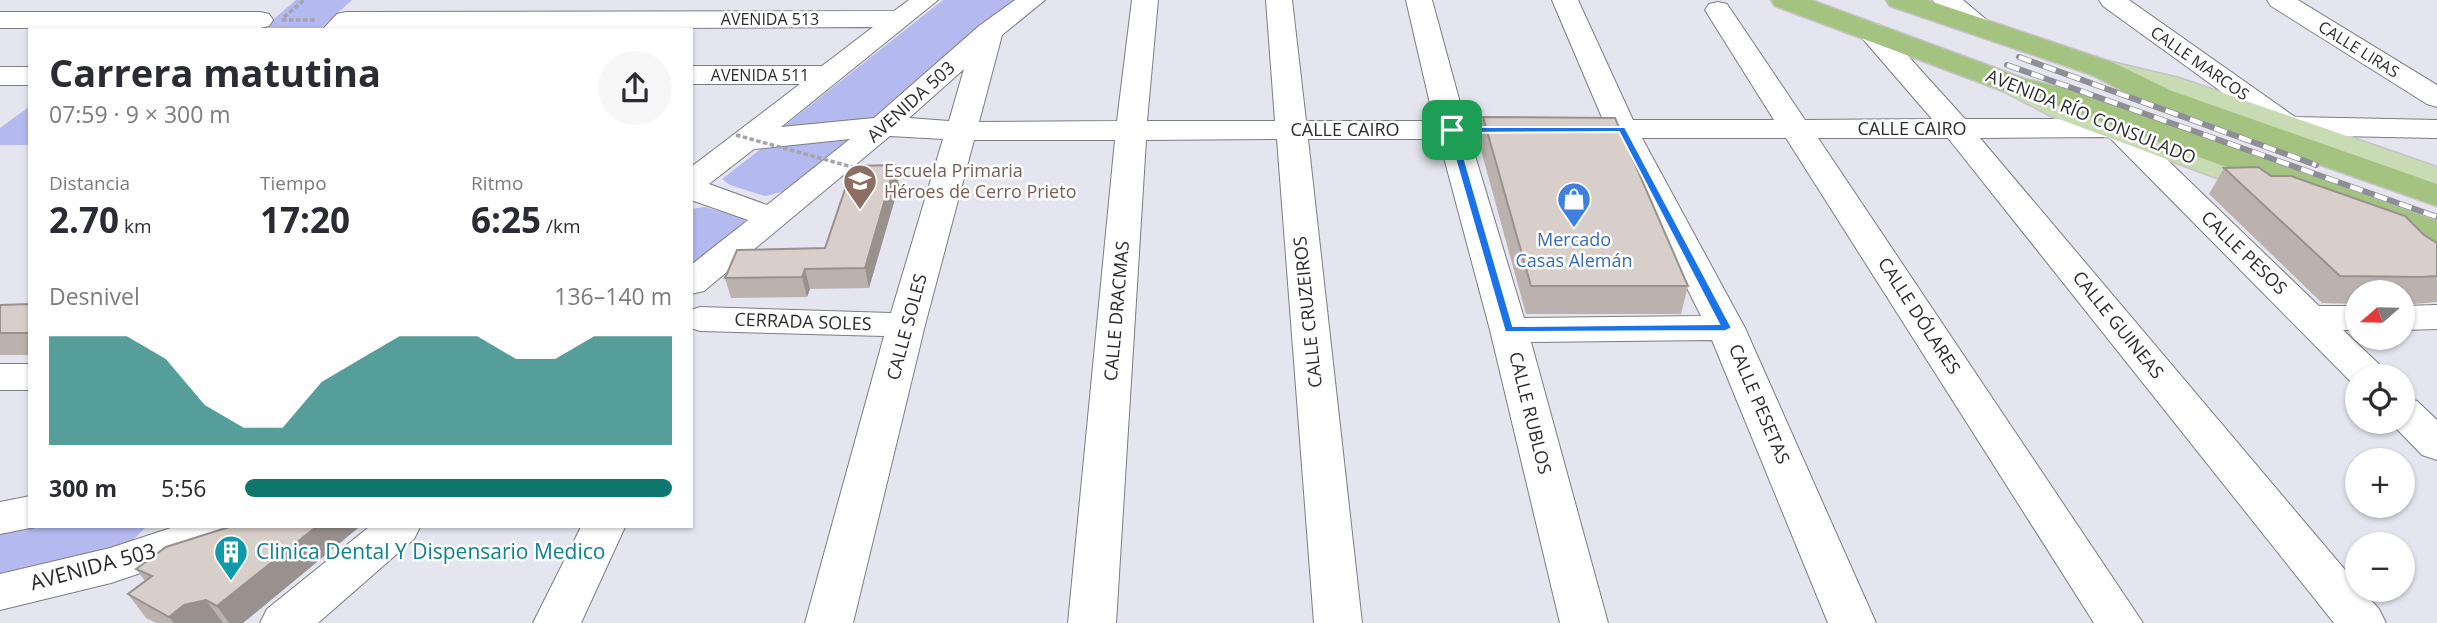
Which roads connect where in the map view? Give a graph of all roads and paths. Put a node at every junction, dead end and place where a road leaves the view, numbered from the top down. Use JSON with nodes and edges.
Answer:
{"nodes":[{"id":1,"x":304,"y":0,"type":"edge"},
{"id":2,"x":925,"y":0,"type":"edge"},
{"id":3,"x":1032,"y":0,"type":"edge"},
{"id":4,"x":1145,"y":0,"type":"edge"},
{"id":5,"x":1279,"y":0,"type":"edge"},
{"id":6,"x":1419,"y":0,"type":"edge"},
{"id":7,"x":1565,"y":0,"type":"edge"},
{"id":8,"x":1785,"y":0,"type":"edge"},
{"id":9,"x":1900,"y":0,"type":"edge"},
{"id":10,"x":1946,"y":0,"type":"edge"},
{"id":11,"x":2112,"y":0,"type":"edge"},
{"id":12,"x":2280,"y":0,"type":"edge"},
{"id":13,"x":1718,"y":10,"type":"dead end"},
{"id":14,"x":900,"y":19,"type":"junction"},
{"id":15,"x":0,"y":20,"type":"edge"},
{"id":16,"x":263,"y":23,"type":"edge"},
{"id":17,"x":340,"y":25,"type":"edge"},
{"id":18,"x":608,"y":25,"type":"edge"},
{"id":19,"x":1981,"y":27,"type":"junction"},
{"id":20,"x":1870,"y":31,"type":"junction"},
{"id":21,"x":989,"y":32,"type":"junction"},
{"id":22,"x":2103,"y":69,"type":"junction"},
{"id":23,"x":693,"y":75,"type":"edge"},
{"id":24,"x":828,"y":75,"type":"junction"},
{"id":25,"x":0,"y":76,"type":"edge"},
{"id":26,"x":28,"y":76,"type":"edge"},
{"id":27,"x":2014,"y":85,"type":"junction"},
{"id":28,"x":2437,"y":98,"type":"edge"},
{"id":29,"x":884,"y":126,"type":"junction"},
{"id":30,"x":2288,"y":126,"type":"junction"},
{"id":31,"x":1622,"y":129,"type":"junction"},
{"id":32,"x":1957,"y":129,"type":"junction"},
{"id":33,"x":2116,"y":129,"type":"junction"},
{"id":34,"x":2437,"y":129,"type":"edge"},
{"id":35,"x":1291,"y":130,"type":"junction"},
{"id":36,"x":1452,"y":130,"type":"junction"},
{"id":37,"x":1798,"y":130,"type":"junction"},
{"id":38,"x":962,"y":131,"type":"junction"},
{"id":39,"x":1131,"y":131,"type":"junction"},
{"id":40,"x":724,"y":149,"type":"edge"},
{"id":41,"x":860,"y":169,"type":"edge"},
{"id":42,"x":2437,"y":178,"type":"edge"},
{"id":43,"x":693,"y":181,"type":"edge"},
{"id":44,"x":693,"y":190,"type":"edge"},
{"id":45,"x":2437,"y":196,"type":"edge"},
{"id":46,"x":773,"y":218,"type":"junction"},
{"id":47,"x":2437,"y":233,"type":"edge"},
{"id":48,"x":2400,"y":234,"type":"junction"},
{"id":49,"x":2437,"y":248,"type":"edge"},
{"id":50,"x":725,"y":258,"type":"junction"},
{"id":51,"x":2437,"y":266,"type":"edge"},
{"id":52,"x":693,"y":282,"type":"edge"},
{"id":53,"x":2437,"y":317,"type":"edge"},
{"id":54,"x":2310,"y":318,"type":"junction"},
{"id":55,"x":2345,"y":318,"type":"edge"},
{"id":56,"x":2415,"y":318,"type":"edge"},
{"id":57,"x":906,"y":325,"type":"junction"},
{"id":58,"x":1726,"y":328,"type":"junction"},
{"id":59,"x":696,"y":329,"type":"edge"},
{"id":60,"x":1509,"y":330,"type":"junction"},
{"id":61,"x":2356,"y":364,"type":"edge"},
{"id":62,"x":28,"y":376,"type":"edge"},
{"id":63,"x":0,"y":377,"type":"edge"},
{"id":64,"x":2415,"y":423,"type":"edge"},
{"id":65,"x":2437,"y":445,"type":"edge"},
{"id":66,"x":28,"y":512,"type":"edge"},
{"id":67,"x":0,"y":518,"type":"edge"},
{"id":68,"x":397,"y":528,"type":"edge"},
{"id":69,"x":603,"y":528,"type":"edge"},
{"id":70,"x":202,"y":531,"type":"edge"},
{"id":71,"x":0,"y":592,"type":"edge"},
{"id":72,"x":313,"y":608,"type":"edge"},
{"id":73,"x":284,"y":623,"type":"edge"},
{"id":74,"x":557,"y":623,"type":"edge"},
{"id":75,"x":829,"y":623,"type":"edge"},
{"id":76,"x":1092,"y":623,"type":"edge"},
{"id":77,"x":1338,"y":623,"type":"edge"},
{"id":78,"x":1584,"y":623,"type":"edge"},
{"id":79,"x":1852,"y":623,"type":"edge"},
{"id":80,"x":2119,"y":623,"type":"edge"},
{"id":81,"x":2362,"y":623,"type":"edge"}],
"edges":[{"from":1,"to":16,"type":"path"},
{"from":2,"to":14,"type":"street"},
{"from":3,"to":21,"type":"street","name":"AVENIDA 503"},
{"from":4,"to":39,"type":"street","name":"CALLE DRACMAS"},
{"from":5,"to":35,"type":"street","name":"CALLE CRUZEIROS"},
{"from":6,"to":36,"type":"street","name":"CALLE RUBLOS"},
{"from":7,"to":31,"type":"street","name":"CALLE PESETAS"},
{"from":8,"to":20,"type":"highway","name":"AVENIDA RÍO CONSULADO"},
{"from":9,"to":19,"type":"highway"},
{"from":10,"to":19,"type":"street"},
{"from":11,"to":30,"type":"street","name":"CALLE MARCOS"},
{"from":12,"to":28,"type":"street","name":"CALLE LIRAS"},
{"from":13,"to":37,"type":"street","name":"CALLE DÓLARES"},
{"from":14,"to":18,"type":"street","name":"AVENIDA 513"},
{"from":14,"to":24,"type":"street"},
{"from":15,"to":16,"type":"street"},
{"from":16,"to":17,"type":"path"},
{"from":17,"to":18,"type":"street","name":"AVENIDA 513"},
{"from":19,"to":22,"type":"highway"},
{"from":20,"to":27,"type":"highway","name":"AVENIDA RÍO CONSULADO"},
{"from":20,"to":32,"type":"street","name":"CALLE GUINEAS"},
{"from":21,"to":29,"type":"street","name":"AVENIDA 503"},
{"from":21,"to":38,"type":"street","name":"CALLE SOLES"},
{"from":22,"to":30,"type":"main road"},
{"from":22,"to":45,"type":"highway"},
{"from":23,"to":24,"type":"street","name":"AVENIDA 511"},
{"from":24,"to":40,"type":"street"},
{"from":25,"to":26,"type":"street"},
{"from":27,"to":33,"type":"main road","name":"AVENIDA RÍO CONSULADO"},
{"from":27,"to":47,"type":"highway"},
{"from":29,"to":38,"type":"street","name":"CALLE CAIRO"},
{"from":29,"to":40,"type":"street","name":"CALLE CAIRO"},
{"from":29,"to":46,"type":"street","name":"AVENIDA 503"},
{"from":30,"to":34,"type":"street"},
{"from":30,"to":42,"type":"main road"},
{"from":31,"to":36,"type":"street","name":"CALLE CAIRO"},
{"from":31,"to":37,"type":"street","name":"CALLE CAIRO"},
{"from":31,"to":58,"type":"street","name":"CALLE PESETAS"},
{"from":32,"to":33,"type":"street","name":"CALLE CAIRO"},
{"from":32,"to":37,"type":"street","name":"CALLE CAIRO"},
{"from":32,"to":81,"type":"street","name":"CALLE GUINEAS"},
{"from":33,"to":48,"type":"main road","name":"AVENIDA RÍO CONSULADO"},
{"from":33,"to":54,"type":"street","name":"CALLE PESOS"},
{"from":35,"to":36,"type":"street","name":"CALLE CAIRO"},
{"from":35,"to":39,"type":"street","name":"CALLE CAIRO"},
{"from":35,"to":77,"type":"street","name":"CALLE CRUZEIROS"},
{"from":36,"to":60,"type":"street","name":"CALLE RUBLOS"},
{"from":37,"to":80,"type":"street","name":"CALLE DÓLARES"},
{"from":38,"to":39,"type":"street","name":"CALLE CAIRO"},
{"from":38,"to":57,"type":"street","name":"CALLE SOLES"},
{"from":39,"to":76,"type":"street","name":"CALLE DRACMAS"},
{"from":40,"to":41,"type":"path","bridge":true},
{"from":40,"to":43,"type":"street"},
{"from":44,"to":46,"type":"street"},
{"from":46,"to":50,"type":"street","name":"AVENIDA 503"},
{"from":48,"to":49,"type":"main road","name":"AVENIDA RÍO CONSULADO"},
{"from":48,"to":51,"type":"street"},
{"from":50,"to":52,"type":"street","name":"AVENIDA 503"},
{"from":50,"to":59,"type":"street"},
{"from":53,"to":56,"type":"street"},
{"from":54,"to":55,"type":"street"},
{"from":54,"to":61,"type":"street","name":"CALLE PESOS"},
{"from":57,"to":59,"type":"street","name":"CERRADA SOLES"},
{"from":57,"to":75,"type":"street","name":"CALLE SOLES"},
{"from":58,"to":60,"type":"street"},
{"from":58,"to":79,"type":"street","name":"CALLE PESETAS"},
{"from":60,"to":78,"type":"street","name":"CALLE RUBLOS"},
{"from":62,"to":63,"type":"street"},
{"from":64,"to":65,"type":"street"},
{"from":66,"to":67,"type":"street"},
{"from":68,"to":72,"type":"street"},
{"from":69,"to":74,"type":"street"},
{"from":70,"to":71,"type":"street","name":"AVENIDA 503"},
{"from":72,"to":73,"type":"street"}]}
